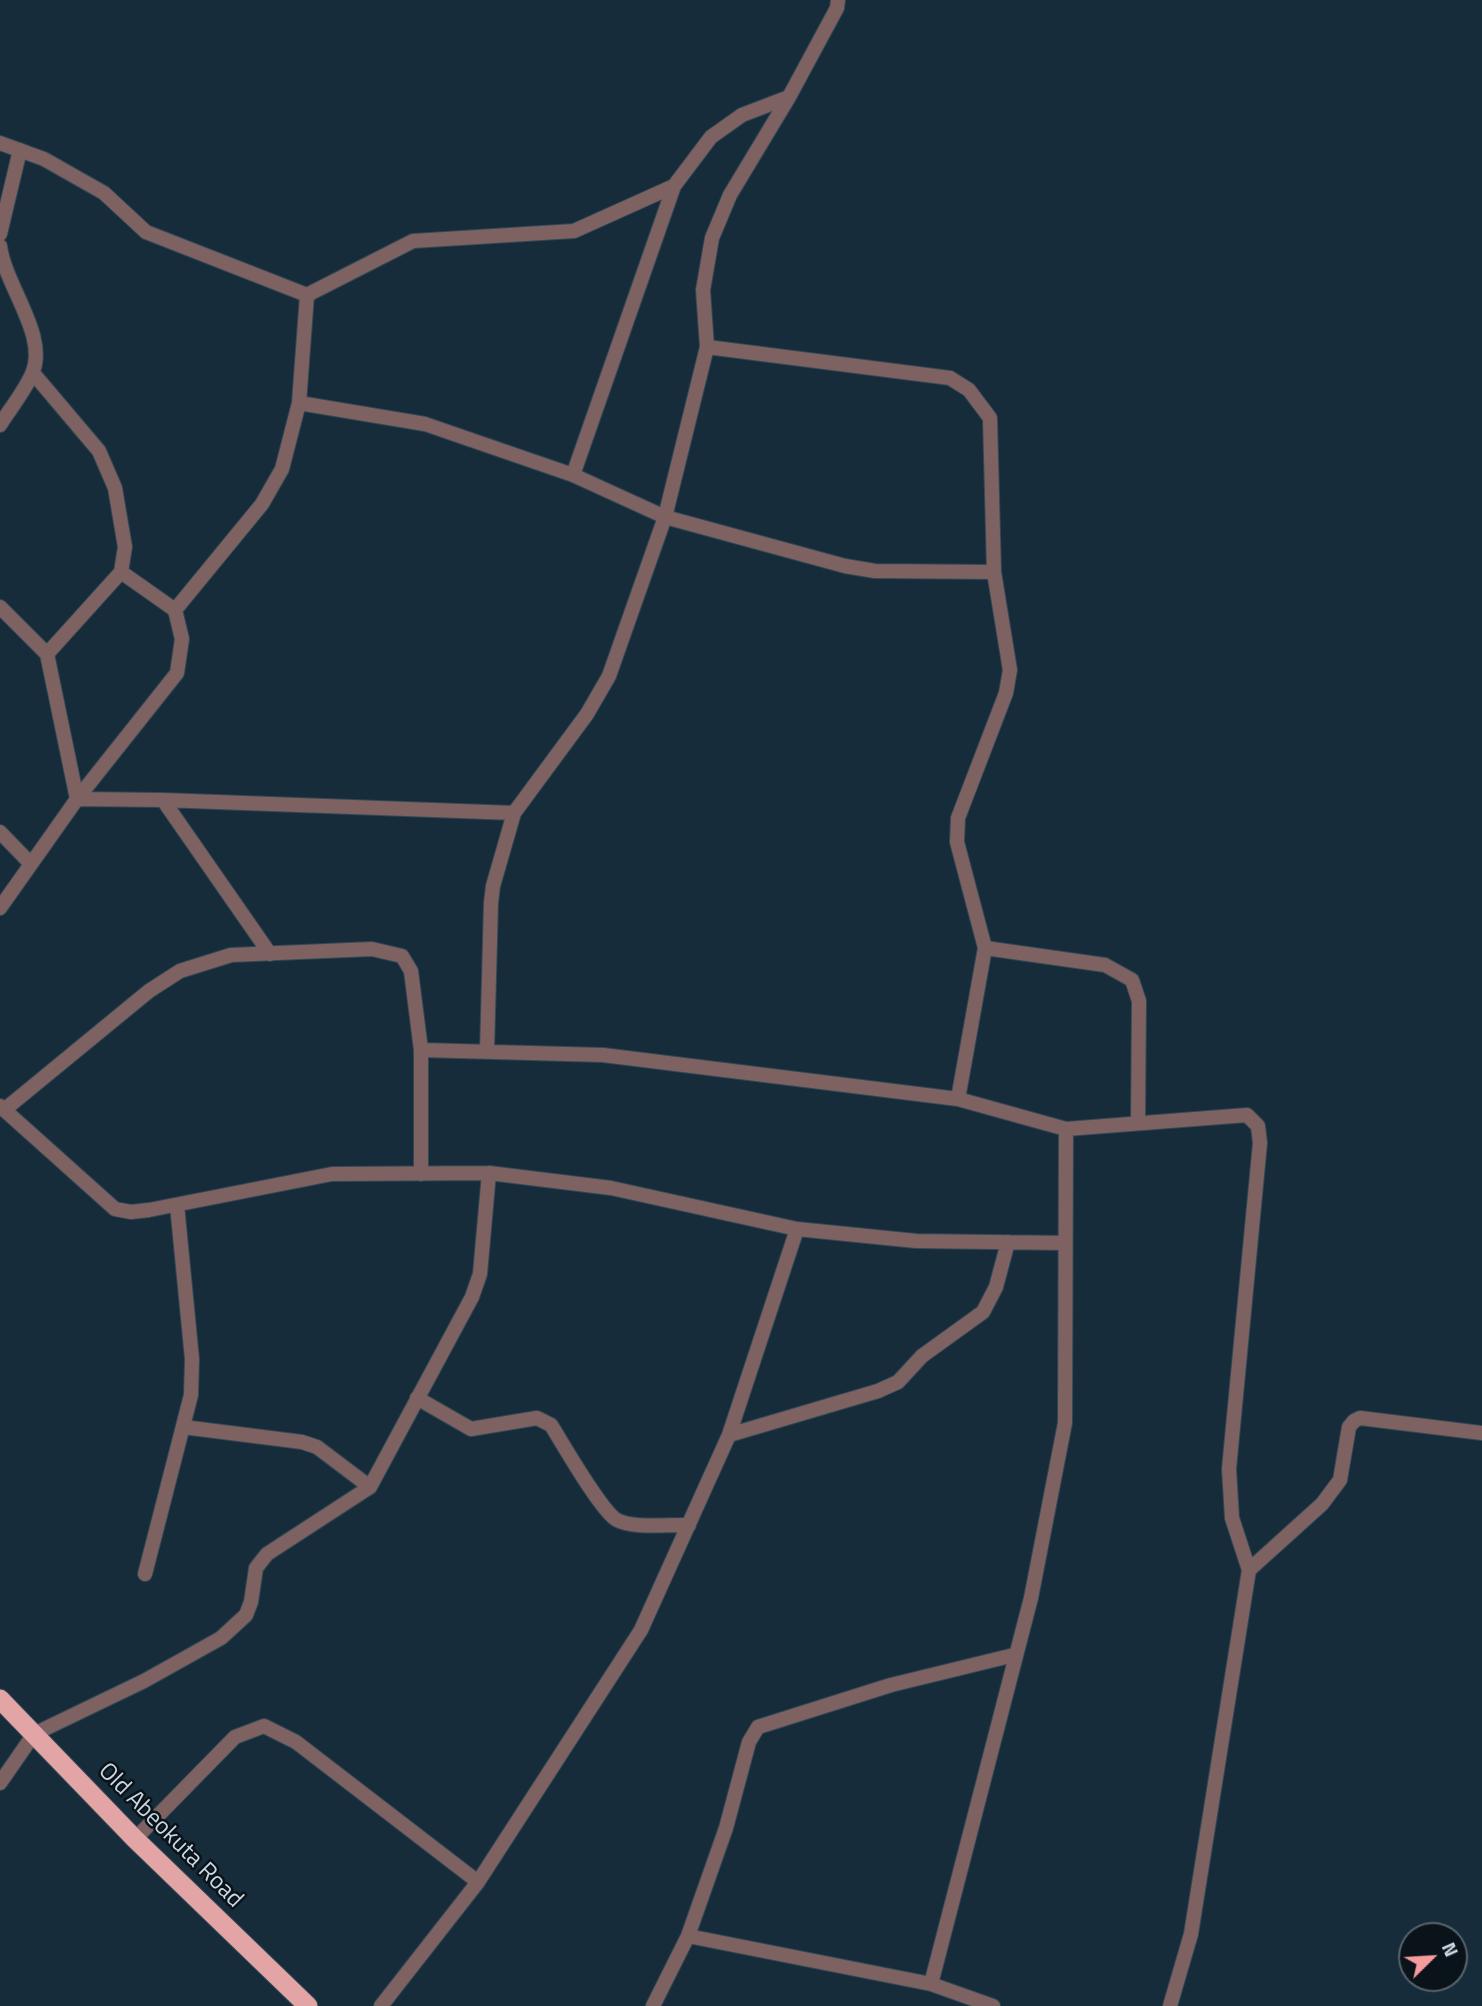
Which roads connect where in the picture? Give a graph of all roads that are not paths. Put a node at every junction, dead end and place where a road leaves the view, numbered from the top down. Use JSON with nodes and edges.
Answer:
{"nodes":[{"id":1,"x":838,"y":0,"type":"edge"},
{"id":2,"x":789,"y":97,"type":"junction"},
{"id":3,"x":0,"y":143,"type":"edge"},
{"id":4,"x":20,"y":150,"type":"junction"},
{"id":5,"x":674,"y":186,"type":"junction"},
{"id":6,"x":0,"y":234,"type":"edge"},
{"id":7,"x":0,"y":246,"type":"edge"},
{"id":8,"x":307,"y":295,"type":"junction"},
{"id":9,"x":707,"y":347,"type":"junction"},
{"id":10,"x":33,"y":373,"type":"junction"},
{"id":11,"x":299,"y":403,"type":"junction"},
{"id":12,"x":0,"y":425,"type":"edge"},
{"id":13,"x":573,"y":475,"type":"junction"},
{"id":14,"x":665,"y":517,"type":"junction"},
{"id":15,"x":121,"y":572,"type":"junction"},
{"id":16,"x":994,"y":572,"type":"junction"},
{"id":17,"x":0,"y":607,"type":"edge"},
{"id":18,"x":175,"y":610,"type":"junction"},
{"id":19,"x":47,"y":654,"type":"junction"},
{"id":20,"x":77,"y":799,"type":"junction"},
{"id":21,"x":163,"y":800,"type":"junction"},
{"id":22,"x":514,"y":813,"type":"junction"},
{"id":23,"x":0,"y":832,"type":"edge"},
{"id":24,"x":30,"y":863,"type":"junction"},
{"id":25,"x":0,"y":908,"type":"edge"},
{"id":26,"x":985,"y":948,"type":"junction"},
{"id":27,"x":270,"y":954,"type":"junction"},
{"id":28,"x":421,"y":1050,"type":"junction"},
{"id":29,"x":487,"y":1051,"type":"junction"},
{"id":30,"x":958,"y":1099,"type":"junction"},
{"id":31,"x":2,"y":1108,"type":"edge"},
{"id":32,"x":1138,"y":1123,"type":"junction"},
{"id":33,"x":1066,"y":1129,"type":"junction"},
{"id":34,"x":489,"y":1173,"type":"junction"},
{"id":35,"x":421,"y":1174,"type":"junction"},
{"id":36,"x":177,"y":1205,"type":"junction"},
{"id":37,"x":797,"y":1229,"type":"junction"},
{"id":38,"x":1008,"y":1242,"type":"junction"},
{"id":39,"x":1066,"y":1243,"type":"junction"},
{"id":40,"x":418,"y":1398,"type":"junction"},
{"id":41,"x":183,"y":1427,"type":"junction"},
{"id":42,"x":1482,"y":1433,"type":"edge"},
{"id":43,"x":729,"y":1435,"type":"junction"},
{"id":44,"x":370,"y":1487,"type":"junction"},
{"id":45,"x":689,"y":1525,"type":"junction"},
{"id":46,"x":1249,"y":1570,"type":"junction"},
{"id":47,"x":145,"y":1574,"type":"dead end"},
{"id":48,"x":1014,"y":1655,"type":"junction"},
{"id":49,"x":0,"y":1699,"type":"edge"},
{"id":50,"x":34,"y":1734,"type":"junction"},
{"id":51,"x":0,"y":1783,"type":"edge"},
{"id":52,"x":135,"y":1839,"type":"junction"},
{"id":53,"x":478,"y":1882,"type":"junction"},
{"id":54,"x":688,"y":1936,"type":"junction"},
{"id":55,"x":931,"y":1984,"type":"junction"},
{"id":56,"x":308,"y":2006,"type":"edge"},
{"id":57,"x":381,"y":2006,"type":"edge"},
{"id":58,"x":653,"y":2006,"type":"edge"},
{"id":59,"x":993,"y":2006,"type":"edge"},
{"id":60,"x":1170,"y":2006,"type":"edge"}],
"edges":[{"from":1,"to":2,"type":"street"},
{"from":2,"to":5,"type":"street"},
{"from":2,"to":9,"type":"street"},
{"from":3,"to":4,"type":"street"},
{"from":4,"to":6,"type":"street"},
{"from":4,"to":8,"type":"street"},
{"from":5,"to":8,"type":"street"},
{"from":5,"to":13,"type":"street"},
{"from":7,"to":10,"type":"street"},
{"from":8,"to":11,"type":"street"},
{"from":9,"to":14,"type":"street"},
{"from":9,"to":16,"type":"street"},
{"from":10,"to":12,"type":"street"},
{"from":10,"to":15,"type":"street"},
{"from":11,"to":13,"type":"street"},
{"from":11,"to":18,"type":"street"},
{"from":13,"to":14,"type":"street"},
{"from":14,"to":16,"type":"street"},
{"from":14,"to":22,"type":"street"},
{"from":15,"to":18,"type":"street"},
{"from":15,"to":19,"type":"street"},
{"from":16,"to":26,"type":"street"},
{"from":17,"to":19,"type":"street"},
{"from":18,"to":20,"type":"street"},
{"from":19,"to":20,"type":"street"},
{"from":20,"to":21,"type":"street"},
{"from":20,"to":24,"type":"street"},
{"from":21,"to":22,"type":"street"},
{"from":21,"to":27,"type":"street"},
{"from":22,"to":29,"type":"street"},
{"from":23,"to":24,"type":"street"},
{"from":24,"to":25,"type":"street"},
{"from":26,"to":30,"type":"street"},
{"from":26,"to":32,"type":"street"},
{"from":27,"to":28,"type":"street"},
{"from":27,"to":31,"type":"street"},
{"from":28,"to":29,"type":"street"},
{"from":28,"to":35,"type":"street"},
{"from":29,"to":30,"type":"street"},
{"from":30,"to":33,"type":"street"},
{"from":31,"to":36,"type":"street"},
{"from":32,"to":33,"type":"street"},
{"from":32,"to":46,"type":"street"},
{"from":33,"to":39,"type":"street"},
{"from":34,"to":35,"type":"street"},
{"from":34,"to":37,"type":"street"},
{"from":34,"to":40,"type":"street"},
{"from":35,"to":36,"type":"street"},
{"from":36,"to":41,"type":"street"},
{"from":37,"to":38,"type":"street"},
{"from":37,"to":43,"type":"street"},
{"from":38,"to":39,"type":"street"},
{"from":38,"to":43,"type":"street"},
{"from":39,"to":48,"type":"street"},
{"from":40,"to":44,"type":"street"},
{"from":40,"to":45,"type":"street"},
{"from":41,"to":44,"type":"street"},
{"from":41,"to":47,"type":"street"},
{"from":42,"to":46,"type":"street"},
{"from":43,"to":45,"type":"street"},
{"from":44,"to":50,"type":"street"},
{"from":45,"to":53,"type":"street"},
{"from":46,"to":60,"type":"street"},
{"from":48,"to":54,"type":"street"},
{"from":48,"to":55,"type":"street"},
{"from":49,"to":50,"type":"highway","name":"Old Abeokuta Road"},
{"from":50,"to":51,"type":"street"},
{"from":50,"to":52,"type":"highway","name":"Old Abeokuta Road"},
{"from":52,"to":53,"type":"street"},
{"from":52,"to":56,"type":"highway","name":"Old Abeokuta Road"},
{"from":53,"to":57,"type":"street"},
{"from":54,"to":55,"type":"street"},
{"from":54,"to":58,"type":"street"},
{"from":55,"to":59,"type":"street"}]}
